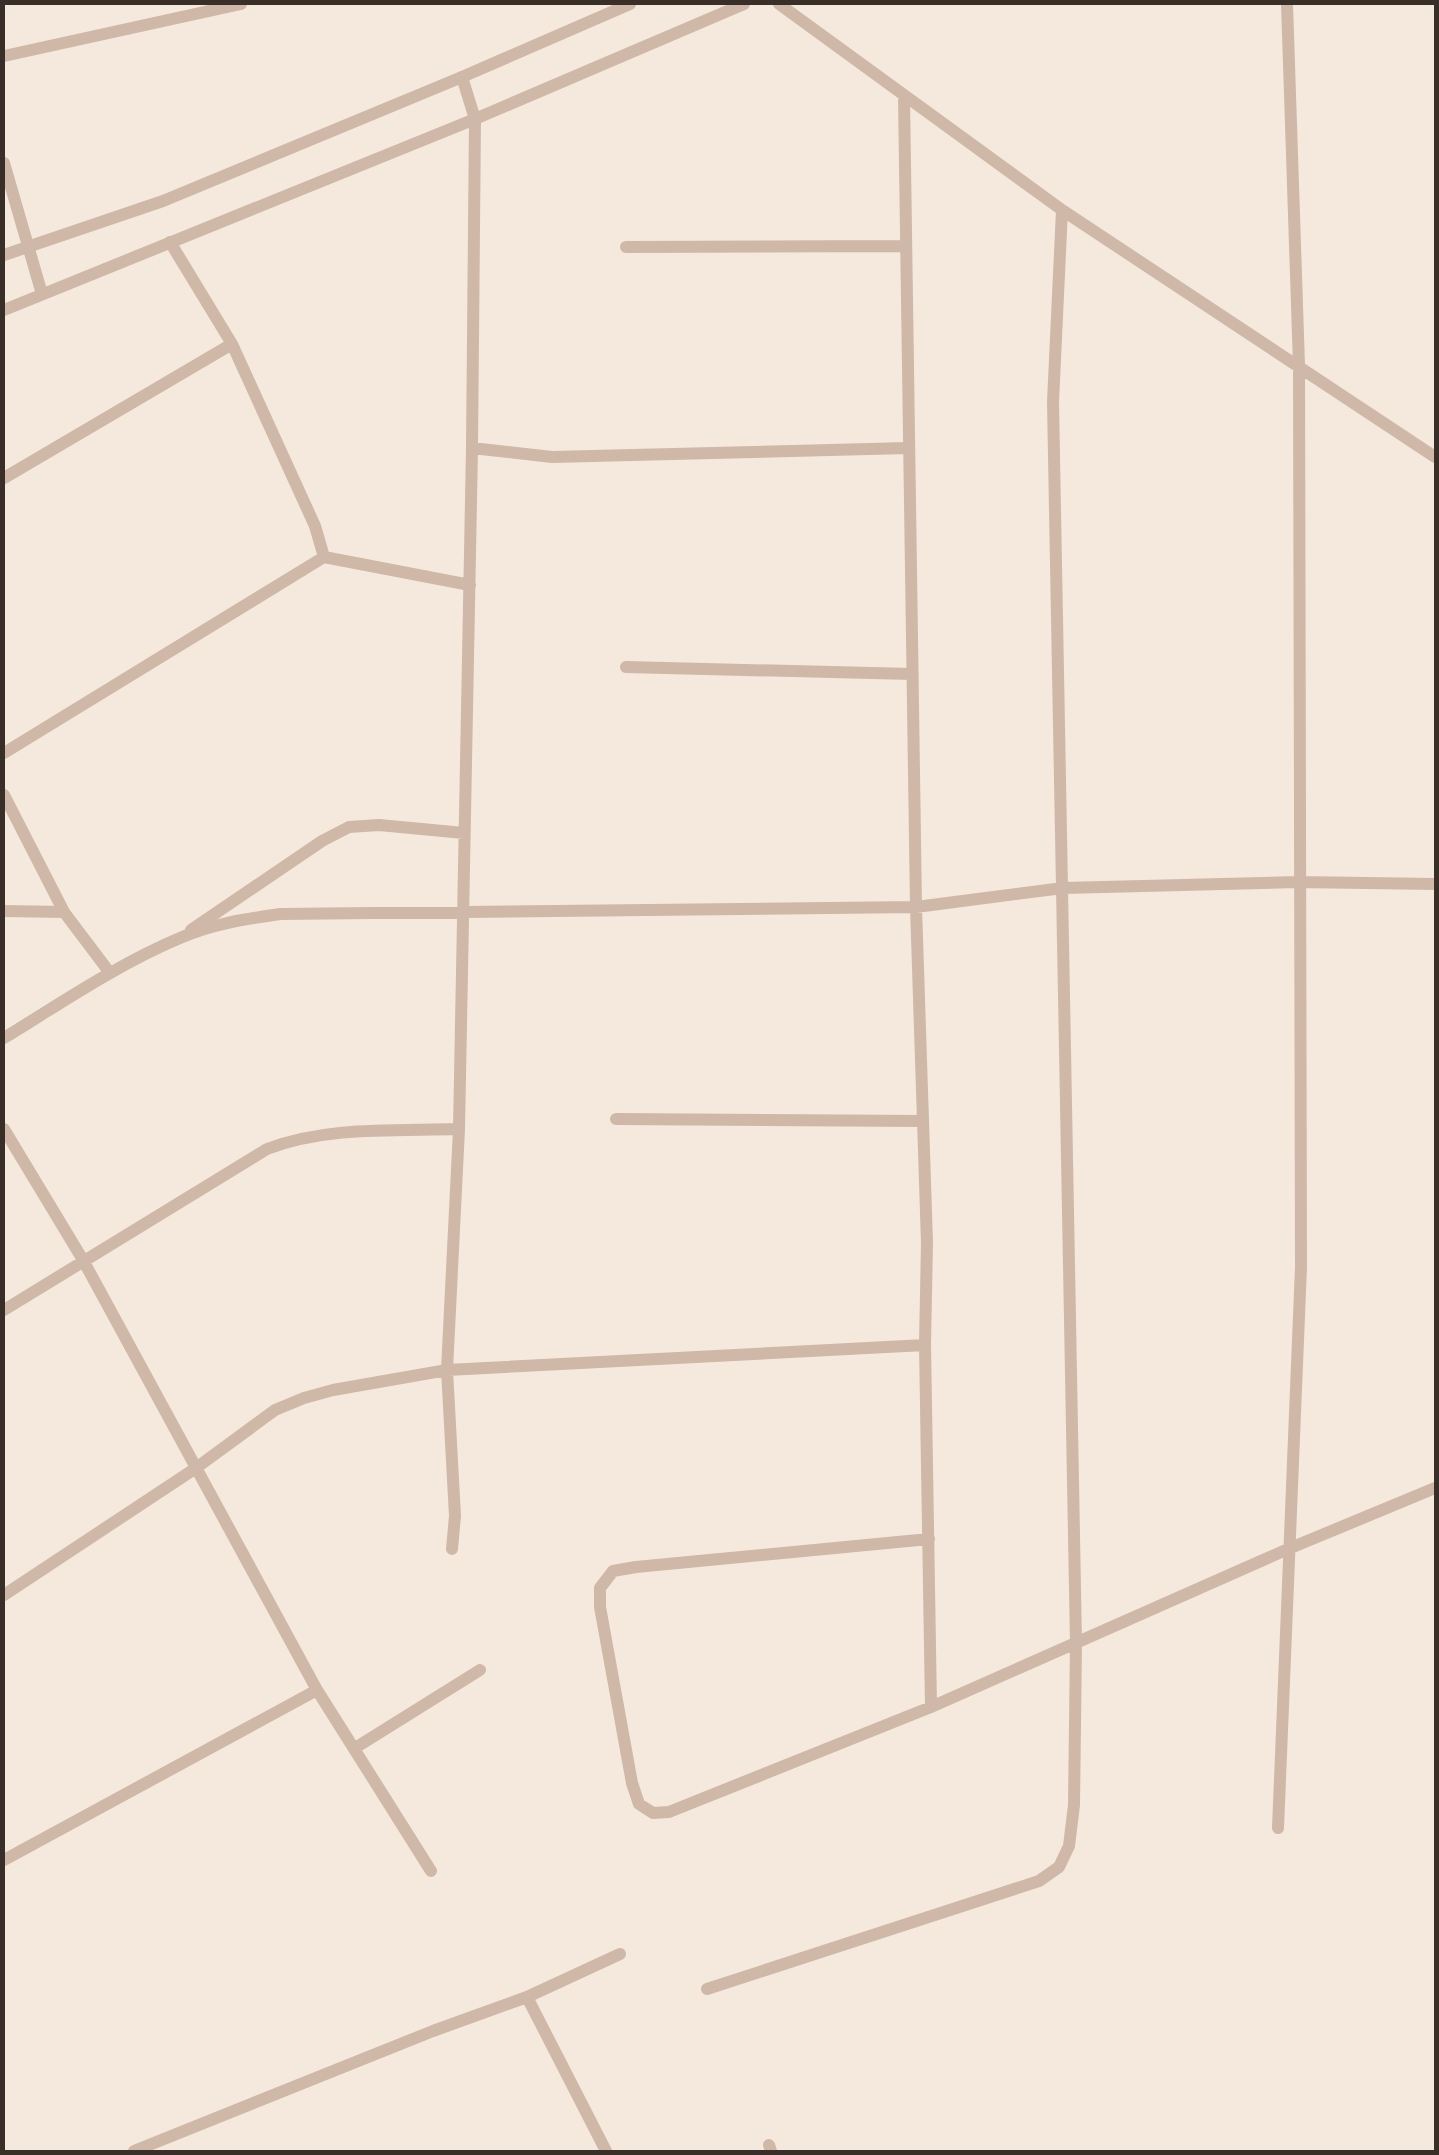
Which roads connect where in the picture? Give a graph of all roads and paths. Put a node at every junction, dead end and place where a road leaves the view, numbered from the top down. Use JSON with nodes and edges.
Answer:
{"nodes":[{"id":1,"x":241,"y":4,"type":"edge"},
{"id":2,"x":630,"y":4,"type":"edge"},
{"id":3,"x":744,"y":4,"type":"edge"},
{"id":4,"x":779,"y":4,"type":"edge"},
{"id":5,"x":1287,"y":4,"type":"edge"},
{"id":6,"x":4,"y":56,"type":"edge"},
{"id":7,"x":462,"y":77,"type":"junction"},
{"id":8,"x":904,"y":97,"type":"junction"},
{"id":9,"x":475,"y":119,"type":"junction"},
{"id":10,"x":4,"y":164,"type":"edge"},
{"id":11,"x":1062,"y":210,"type":"junction"},
{"id":12,"x":170,"y":242,"type":"junction"},
{"id":13,"x":26,"y":246,"type":"junction"},
{"id":14,"x":905,"y":246,"type":"junction"},
{"id":15,"x":626,"y":247,"type":"dead end"},
{"id":16,"x":4,"y":255,"type":"edge"},
{"id":17,"x":42,"y":294,"type":"junction"},
{"id":18,"x":4,"y":310,"type":"edge"},
{"id":19,"x":232,"y":344,"type":"junction"},
{"id":20,"x":1299,"y":365,"type":"junction"},
{"id":21,"x":472,"y":448,"type":"junction"},
{"id":22,"x":908,"y":448,"type":"junction"},
{"id":23,"x":1435,"y":458,"type":"edge"},
{"id":24,"x":4,"y":478,"type":"edge"},
{"id":25,"x":324,"y":557,"type":"junction"},
{"id":26,"x":470,"y":585,"type":"junction"},
{"id":27,"x":626,"y":666,"type":"dead end"},
{"id":28,"x":912,"y":674,"type":"junction"},
{"id":29,"x":4,"y":752,"type":"edge"},
{"id":30,"x":4,"y":795,"type":"edge"},
{"id":31,"x":464,"y":833,"type":"junction"},
{"id":32,"x":1298,"y":882,"type":"junction"},
{"id":33,"x":1435,"y":884,"type":"edge"},
{"id":34,"x":1063,"y":888,"type":"junction"},
{"id":35,"x":916,"y":907,"type":"junction"},
{"id":36,"x":4,"y":911,"type":"edge"},
{"id":37,"x":64,"y":912,"type":"junction"},
{"id":38,"x":462,"y":912,"type":"junction"},
{"id":39,"x":180,"y":937,"type":"junction"},
{"id":40,"x":110,"y":973,"type":"junction"},
{"id":41,"x":4,"y":1038,"type":"edge"},
{"id":42,"x":616,"y":1119,"type":"dead end"},
{"id":43,"x":923,"y":1121,"type":"junction"},
{"id":44,"x":4,"y":1129,"type":"edge"},
{"id":45,"x":459,"y":1129,"type":"junction"},
{"id":46,"x":83,"y":1260,"type":"junction"},
{"id":47,"x":4,"y":1310,"type":"edge"},
{"id":48,"x":925,"y":1345,"type":"junction"},
{"id":49,"x":447,"y":1370,"type":"junction"},
{"id":50,"x":196,"y":1468,"type":"junction"},
{"id":51,"x":1435,"y":1488,"type":"edge"},
{"id":52,"x":929,"y":1539,"type":"junction"},
{"id":53,"x":452,"y":1549,"type":"dead end"},
{"id":54,"x":1288,"y":1549,"type":"junction"},
{"id":55,"x":4,"y":1595,"type":"edge"},
{"id":56,"x":1076,"y":1642,"type":"junction"},
{"id":57,"x":480,"y":1670,"type":"dead end"},
{"id":58,"x":317,"y":1690,"type":"junction"},
{"id":59,"x":931,"y":1706,"type":"junction"},
{"id":60,"x":355,"y":1748,"type":"junction"},
{"id":61,"x":1278,"y":1828,"type":"dead end"},
{"id":62,"x":4,"y":1860,"type":"edge"},
{"id":63,"x":431,"y":1871,"type":"dead end"},
{"id":64,"x":620,"y":1954,"type":"dead end"},
{"id":65,"x":707,"y":1989,"type":"dead end"},
{"id":66,"x":527,"y":1996,"type":"junction"},
{"id":67,"x":134,"y":2151,"type":"edge"},
{"id":68,"x":606,"y":2151,"type":"edge"}],
"edges":[{"from":1,"to":6,"type":"street"},
{"from":2,"to":7,"type":"street"},
{"from":3,"to":9,"type":"street"},
{"from":4,"to":8,"type":"street"},
{"from":5,"to":20,"type":"street"},
{"from":7,"to":9,"type":"street"},
{"from":7,"to":13,"type":"street"},
{"from":8,"to":11,"type":"street"},
{"from":8,"to":14,"type":"street"},
{"from":9,"to":12,"type":"street"},
{"from":9,"to":21,"type":"street"},
{"from":10,"to":13,"type":"street"},
{"from":11,"to":20,"type":"street"},
{"from":11,"to":34,"type":"street"},
{"from":12,"to":17,"type":"street"},
{"from":12,"to":19,"type":"street"},
{"from":13,"to":16,"type":"street"},
{"from":13,"to":17,"type":"street"},
{"from":14,"to":15,"type":"street"},
{"from":14,"to":22,"type":"street"},
{"from":17,"to":18,"type":"street"},
{"from":19,"to":24,"type":"street"},
{"from":19,"to":25,"type":"street"},
{"from":20,"to":23,"type":"street"},
{"from":20,"to":32,"type":"street"},
{"from":21,"to":22,"type":"street"},
{"from":21,"to":26,"type":"street"},
{"from":22,"to":28,"type":"street"},
{"from":25,"to":26,"type":"street"},
{"from":25,"to":29,"type":"street"},
{"from":26,"to":31,"type":"street"},
{"from":27,"to":28,"type":"street"},
{"from":28,"to":35,"type":"street"},
{"from":30,"to":37,"type":"street"},
{"from":31,"to":38,"type":"street"},
{"from":31,"to":39,"type":"street"},
{"from":32,"to":33,"type":"street"},
{"from":32,"to":34,"type":"street"},
{"from":32,"to":54,"type":"street"},
{"from":34,"to":35,"type":"street"},
{"from":34,"to":56,"type":"street"},
{"from":35,"to":38,"type":"street"},
{"from":35,"to":43,"type":"street"},
{"from":36,"to":37,"type":"street"},
{"from":37,"to":40,"type":"street"},
{"from":38,"to":39,"type":"street"},
{"from":38,"to":45,"type":"street"},
{"from":39,"to":40,"type":"street"},
{"from":40,"to":41,"type":"street"},
{"from":42,"to":43,"type":"street"},
{"from":43,"to":48,"type":"street"},
{"from":44,"to":46,"type":"street"},
{"from":45,"to":46,"type":"street"},
{"from":45,"to":49,"type":"street"},
{"from":46,"to":47,"type":"street"},
{"from":46,"to":50,"type":"street"},
{"from":48,"to":49,"type":"street"},
{"from":48,"to":52,"type":"street"},
{"from":49,"to":50,"type":"street"},
{"from":49,"to":53,"type":"street"},
{"from":50,"to":55,"type":"street"},
{"from":50,"to":58,"type":"street"},
{"from":51,"to":54,"type":"street"},
{"from":52,"to":59,"type":"street"},
{"from":52,"to":59,"type":"street"},
{"from":54,"to":56,"type":"street"},
{"from":54,"to":61,"type":"street"},
{"from":56,"to":59,"type":"street"},
{"from":56,"to":65,"type":"street"},
{"from":57,"to":60,"type":"street"},
{"from":58,"to":60,"type":"street"},
{"from":58,"to":62,"type":"street"},
{"from":60,"to":63,"type":"street"},
{"from":64,"to":66,"type":"street"},
{"from":66,"to":67,"type":"street"},
{"from":66,"to":68,"type":"street"}]}
